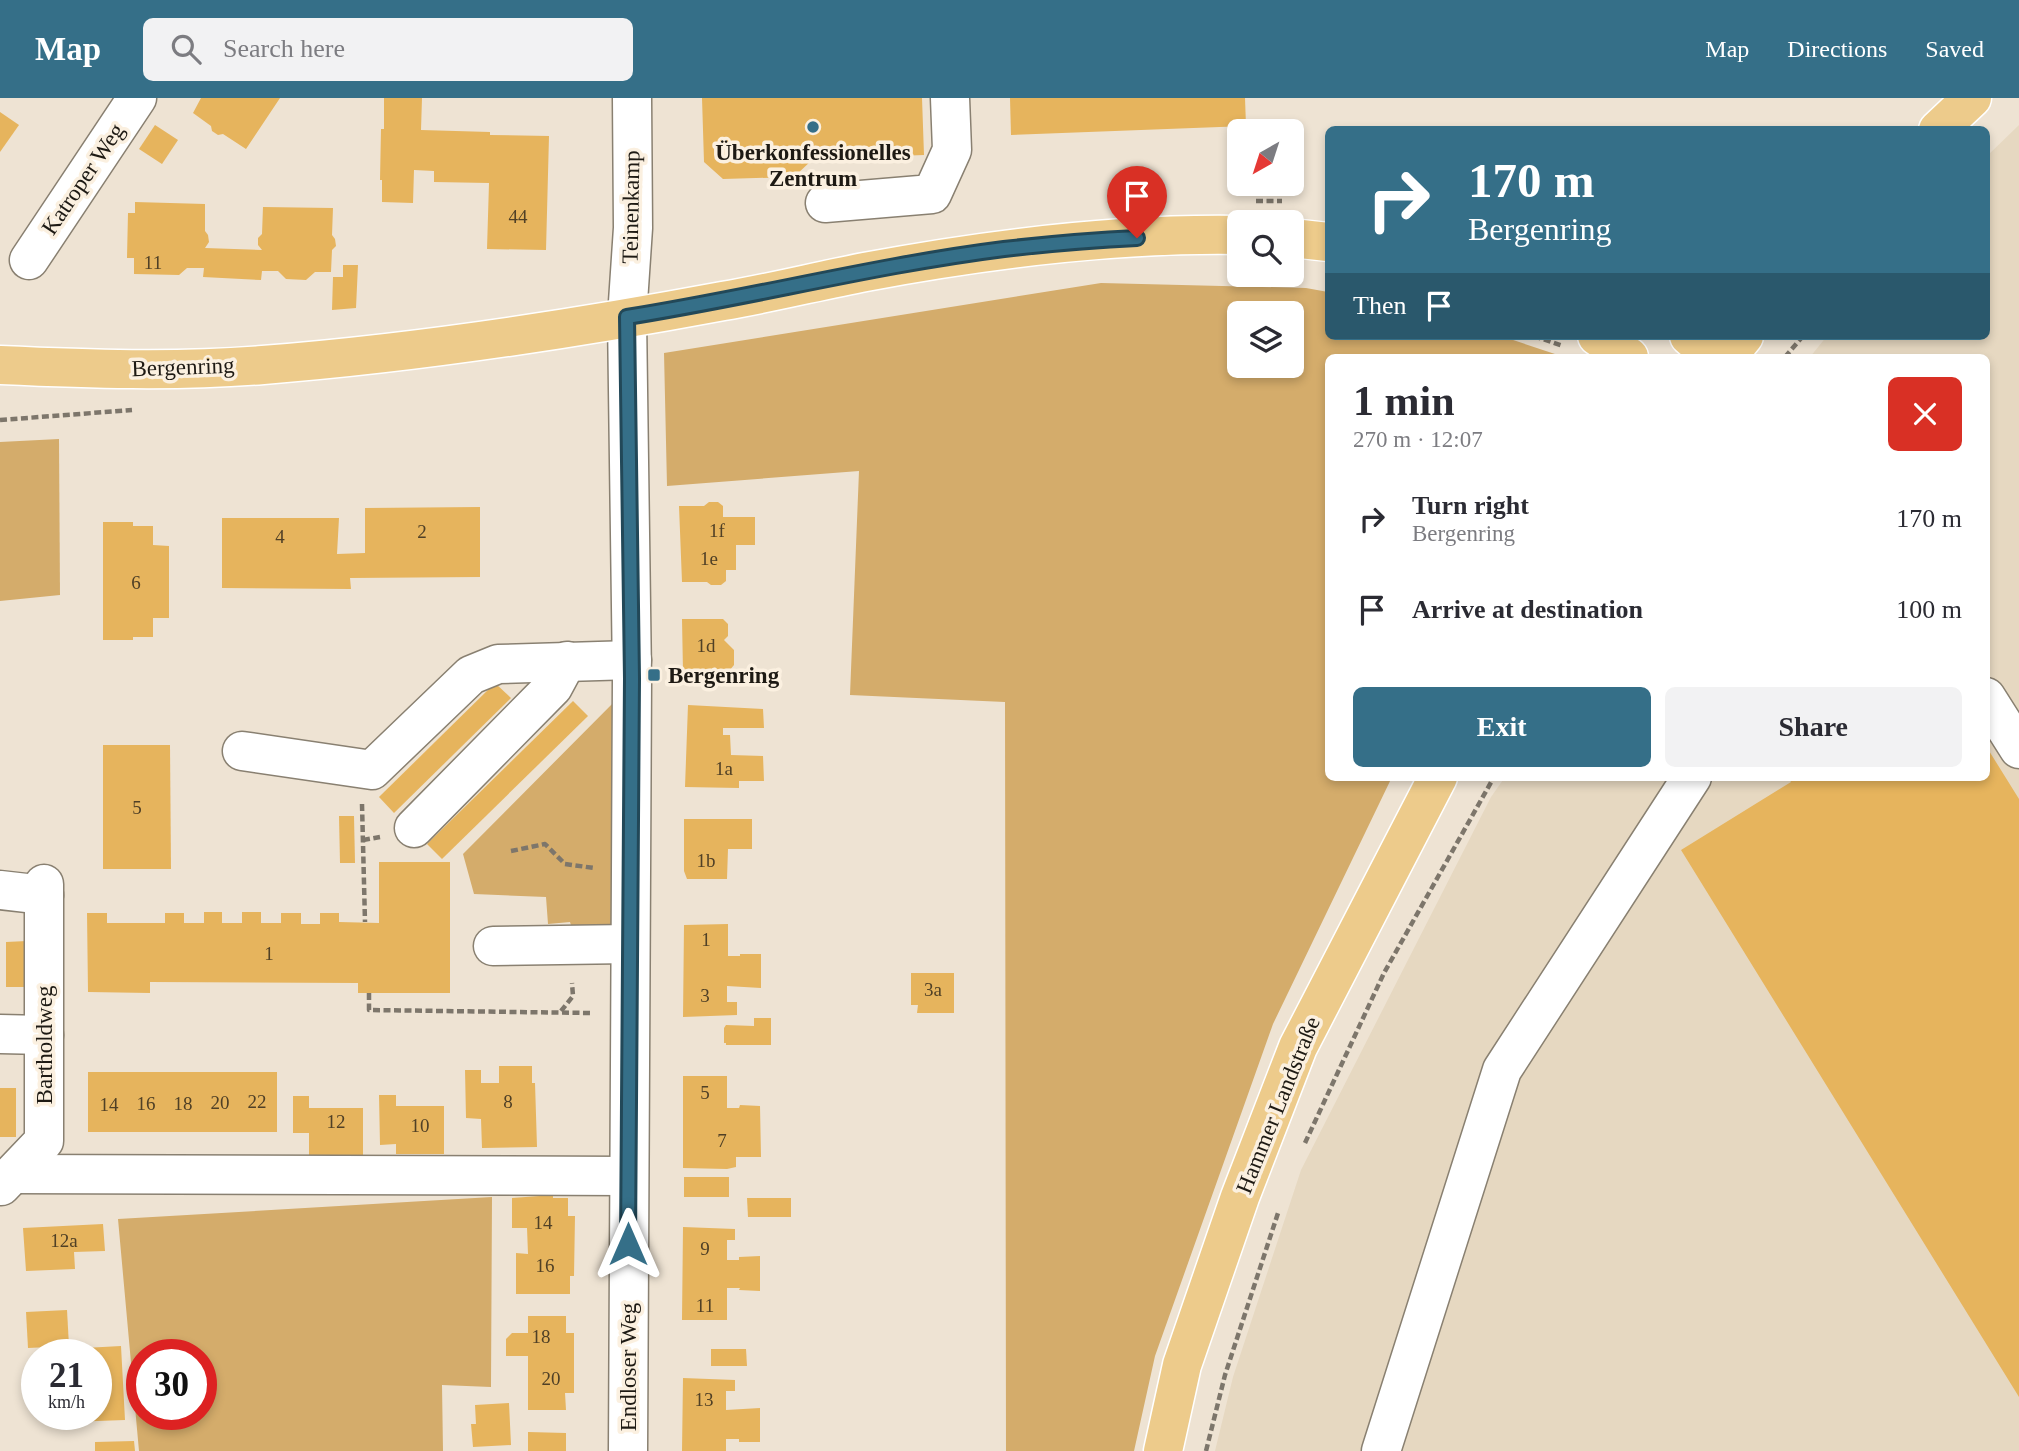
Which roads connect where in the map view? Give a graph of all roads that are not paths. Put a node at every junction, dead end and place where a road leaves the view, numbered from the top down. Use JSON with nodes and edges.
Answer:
{"nodes":[{"id":1,"x":137,"y":98,"type":"edge"},
{"id":2,"x":632,"y":98,"type":"edge"},
{"id":3,"x":950,"y":98,"type":"edge"},
{"id":4,"x":1972,"y":98,"type":"edge"},
{"id":5,"x":1942,"y":126,"type":"edge"},
{"id":6,"x":825,"y":203,"type":"dead end"},
{"id":7,"x":1227,"y":235,"type":"edge"},
{"id":8,"x":1304,"y":239,"type":"edge"},
{"id":9,"x":1325,"y":242,"type":"edge"},
{"id":10,"x":29,"y":260,"type":"dead end"},
{"id":11,"x":627,"y":317,"type":"junction"},
{"id":12,"x":1603,"y":340,"type":"edge"},
{"id":13,"x":1694,"y":340,"type":"edge"},
{"id":14,"x":1741,"y":340,"type":"edge"},
{"id":15,"x":1624,"y":354,"type":"edge"},
{"id":16,"x":1710,"y":354,"type":"edge"},
{"id":17,"x":1729,"y":354,"type":"edge"},
{"id":18,"x":0,"y":365,"type":"edge"},
{"id":19,"x":632,"y":660,"type":"junction"},
{"id":20,"x":567,"y":661,"type":"junction"},
{"id":21,"x":1990,"y":703,"type":"edge"},
{"id":22,"x":2019,"y":749,"type":"edge"},
{"id":23,"x":242,"y":751,"type":"dead end"},
{"id":24,"x":1436,"y":781,"type":"edge"},
{"id":25,"x":1689,"y":781,"type":"edge"},
{"id":26,"x":414,"y":828,"type":"dead end"},
{"id":27,"x":0,"y":890,"type":"edge"},
{"id":28,"x":630,"y":944,"type":"junction"},
{"id":29,"x":493,"y":946,"type":"dead end"},
{"id":30,"x":0,"y":1034,"type":"edge"},
{"id":31,"x":44,"y":1035,"type":"junction"},
{"id":32,"x":628,"y":1176,"type":"junction"},
{"id":33,"x":6,"y":1181,"type":"edge"},
{"id":34,"x":628,"y":1451,"type":"edge"},
{"id":35,"x":1163,"y":1451,"type":"edge"},
{"id":36,"x":1381,"y":1451,"type":"edge"}],
"edges":[{"from":1,"to":10,"type":"street","name":"Katroper Weg"},
{"from":2,"to":11,"type":"street","name":"Teinenkamp"},
{"from":3,"to":6,"type":"street"},
{"from":4,"to":5,"type":"main road"},
{"from":7,"to":11,"type":"main road","name":"Bergenring"},
{"from":8,"to":9,"type":"main road"},
{"from":11,"to":18,"type":"main road","name":"Bergenring"},
{"from":11,"to":19,"type":"street","name":"Endloser Weg"},
{"from":12,"to":15,"type":"main road"},
{"from":13,"to":16,"type":"main road"},
{"from":14,"to":17,"type":"main road"},
{"from":19,"to":20,"type":"street"},
{"from":19,"to":28,"type":"street","name":"Endloser Weg"},
{"from":20,"to":23,"type":"street"},
{"from":20,"to":26,"type":"street"},
{"from":21,"to":22,"type":"street"},
{"from":24,"to":35,"type":"main road","name":"Hammer Landstraße"},
{"from":25,"to":36,"type":"street"},
{"from":27,"to":31,"type":"street","name":"Bartholdweg"},
{"from":28,"to":29,"type":"street"},
{"from":28,"to":32,"type":"street","name":"Endloser Weg"},
{"from":30,"to":31,"type":"street"},
{"from":31,"to":33,"type":"street","name":"Bartholdweg"},
{"from":32,"to":33,"type":"street"},
{"from":32,"to":34,"type":"street","name":"Endloser Weg"}]}
